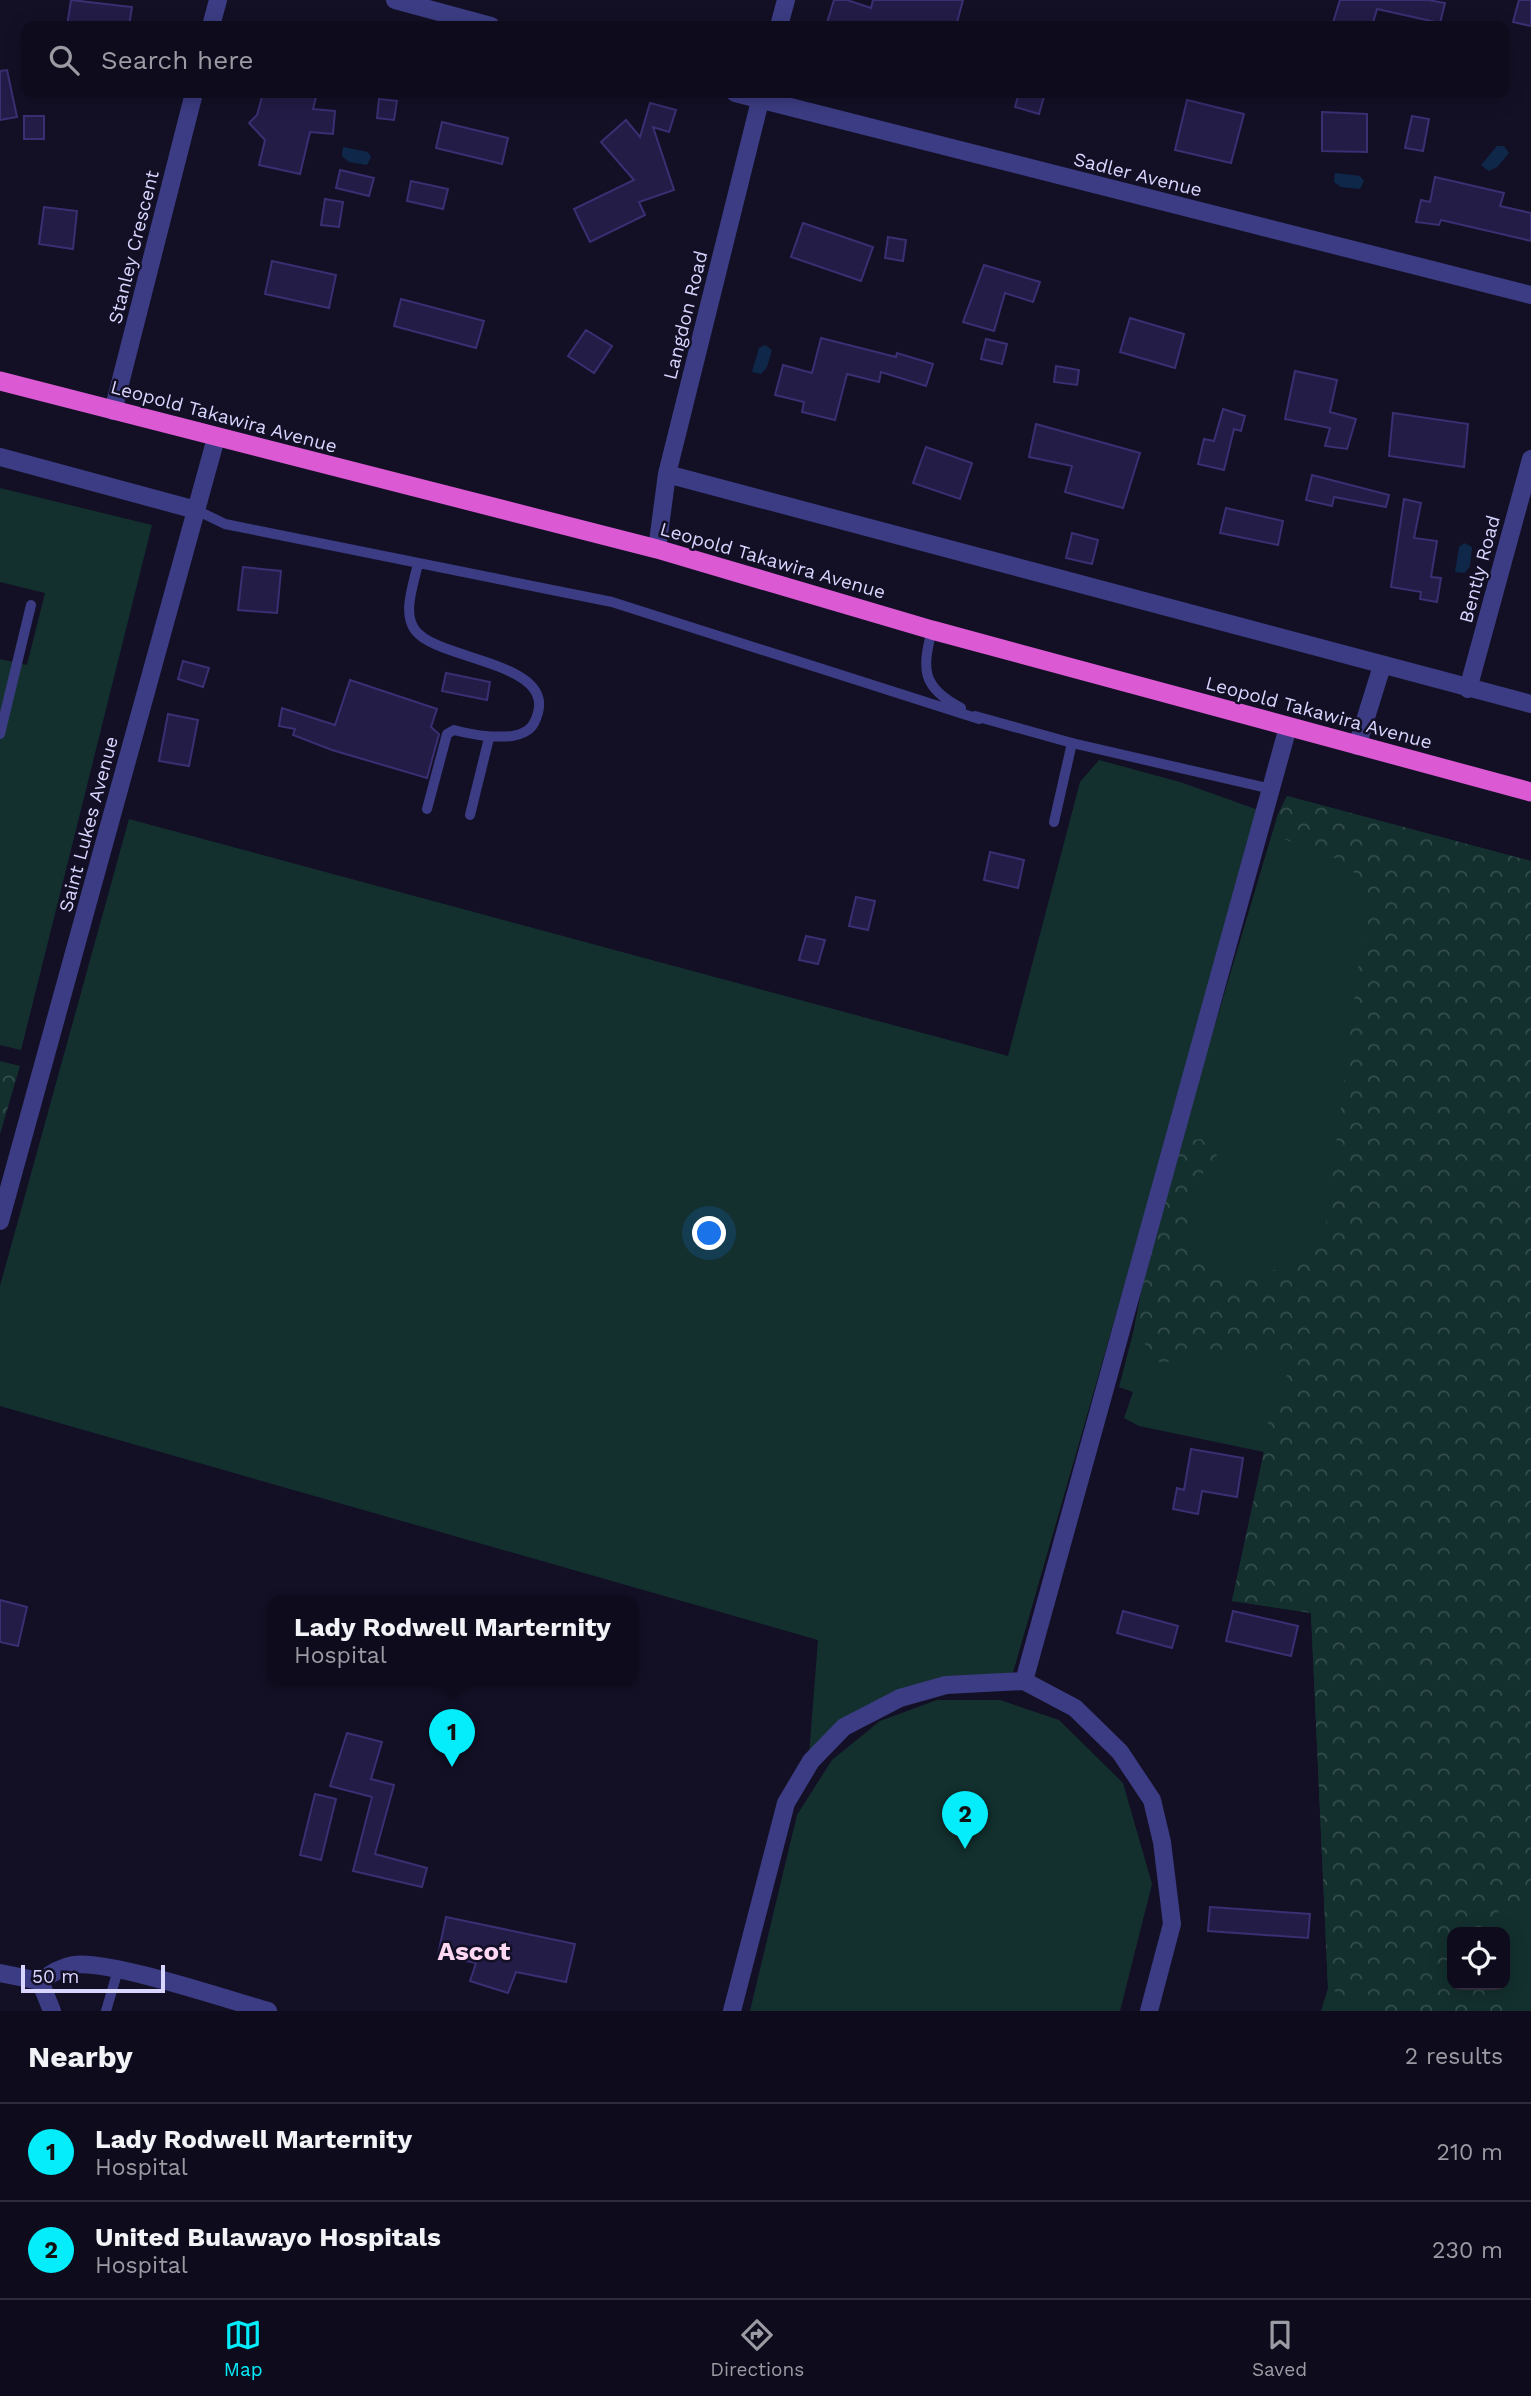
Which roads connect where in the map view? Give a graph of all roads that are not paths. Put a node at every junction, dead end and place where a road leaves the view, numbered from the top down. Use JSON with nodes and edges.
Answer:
{"nodes":[{"id":1,"x":218,"y":0,"type":"edge"},
{"id":2,"x":395,"y":0,"type":"edge"},
{"id":3,"x":786,"y":0,"type":"edge"},
{"id":4,"x":212,"y":21,"type":"edge"},
{"id":5,"x":473,"y":21,"type":"edge"},
{"id":6,"x":780,"y":21,"type":"edge"},
{"id":7,"x":193,"y":98,"type":"edge"},
{"id":8,"x":761,"y":98,"type":"edge"},
{"id":9,"x":769,"y":98,"type":"edge"},
{"id":10,"x":1531,"y":295,"type":"edge"},
{"id":11,"x":0,"y":381,"type":"edge"},
{"id":12,"x":113,"y":411,"type":"junction"},
{"id":13,"x":216,"y":438,"type":"junction"},
{"id":14,"x":0,"y":457,"type":"edge"},
{"id":15,"x":1531,"y":459,"type":"edge"},
{"id":16,"x":667,"y":474,"type":"junction"},
{"id":17,"x":196,"y":510,"type":"junction"},
{"id":18,"x":657,"y":550,"type":"junction"},
{"id":19,"x":418,"y":563,"type":"junction"},
{"id":20,"x":31,"y":605,"type":"dead end"},
{"id":21,"x":932,"y":630,"type":"junction"},
{"id":22,"x":1382,"y":666,"type":"junction"},
{"id":23,"x":1468,"y":689,"type":"junction"},
{"id":24,"x":1531,"y":704,"type":"edge"},
{"id":25,"x":2,"y":719,"type":"edge"},
{"id":26,"x":979,"y":719,"type":"junction"},
{"id":27,"x":1288,"y":727,"type":"junction"},
{"id":28,"x":0,"y":734,"type":"edge"},
{"id":29,"x":489,"y":738,"type":"junction"},
{"id":30,"x":1072,"y":743,"type":"junction"},
{"id":31,"x":1357,"y":746,"type":"junction"},
{"id":32,"x":1271,"y":789,"type":"junction"},
{"id":33,"x":1531,"y":792,"type":"edge"},
{"id":34,"x":427,"y":809,"type":"dead end"},
{"id":35,"x":470,"y":815,"type":"dead end"},
{"id":36,"x":1054,"y":822,"type":"dead end"},
{"id":37,"x":0,"y":1221,"type":"edge"},
{"id":38,"x":1024,"y":1681,"type":"junction"},
{"id":39,"x":118,"y":1970,"type":"junction"},
{"id":40,"x":0,"y":1973,"type":"edge"},
{"id":41,"x":40,"y":1981,"type":"junction"},
{"id":42,"x":52,"y":2011,"type":"edge"},
{"id":43,"x":106,"y":2011,"type":"edge"},
{"id":44,"x":268,"y":2011,"type":"edge"},
{"id":45,"x":732,"y":2011,"type":"edge"},
{"id":46,"x":1149,"y":2011,"type":"edge"}],
"edges":[{"from":1,"to":4,"type":"street"},
{"from":2,"to":5,"type":"street"},
{"from":3,"to":6,"type":"street"},
{"from":7,"to":12,"type":"street","name":"Stanley Crescent"},
{"from":8,"to":16,"type":"street","name":"Langdon Road"},
{"from":9,"to":10,"type":"street","name":"Sadler Avenue"},
{"from":11,"to":12,"type":"highway","name":"Leopold Takawira Avenue"},
{"from":12,"to":13,"type":"highway","name":"Leopold Takawira Avenue"},
{"from":13,"to":17,"type":"street","name":"Saint Lukes Avenue"},
{"from":13,"to":18,"type":"highway","name":"Leopold Takawira Avenue"},
{"from":14,"to":17,"type":"street"},
{"from":15,"to":23,"type":"street","name":"Bently Road"},
{"from":16,"to":18,"type":"street","name":"Langdon Road"},
{"from":16,"to":22,"type":"street"},
{"from":17,"to":19,"type":"lane"},
{"from":17,"to":37,"type":"street","name":"Saint Lukes Avenue"},
{"from":18,"to":21,"type":"highway","name":"Leopold Takawira Avenue"},
{"from":19,"to":26,"type":"lane"},
{"from":19,"to":29,"type":"lane"},
{"from":20,"to":25,"type":"lane"},
{"from":21,"to":26,"type":"lane"},
{"from":21,"to":27,"type":"highway","name":"Leopold Takawira Avenue"},
{"from":22,"to":23,"type":"street"},
{"from":22,"to":31,"type":"street"},
{"from":23,"to":24,"type":"street"},
{"from":25,"to":28,"type":"lane"},
{"from":26,"to":30,"type":"lane"},
{"from":27,"to":31,"type":"highway","name":"Leopold Takawira Avenue"},
{"from":27,"to":32,"type":"street"},
{"from":29,"to":34,"type":"lane"},
{"from":29,"to":35,"type":"lane"},
{"from":30,"to":32,"type":"lane"},
{"from":30,"to":36,"type":"lane"},
{"from":31,"to":33,"type":"highway","name":"Leopold Takawira Avenue"},
{"from":32,"to":38,"type":"street"},
{"from":38,"to":45,"type":"street"},
{"from":38,"to":46,"type":"street"},
{"from":39,"to":41,"type":"street"},
{"from":39,"to":43,"type":"lane"},
{"from":39,"to":44,"type":"street"},
{"from":40,"to":41,"type":"street"},
{"from":41,"to":42,"type":"street"}]}
